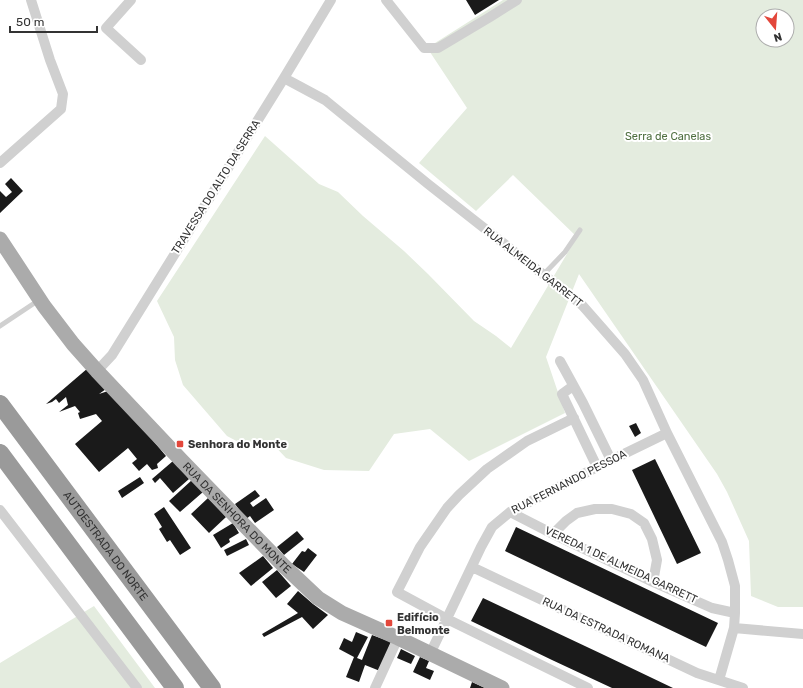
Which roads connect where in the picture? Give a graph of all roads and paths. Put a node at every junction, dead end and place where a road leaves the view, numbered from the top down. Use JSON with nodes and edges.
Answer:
{"nodes":[{"id":1,"x":31,"y":0,"type":"edge"},
{"id":2,"x":130,"y":0,"type":"edge"},
{"id":3,"x":331,"y":0,"type":"edge"},
{"id":4,"x":386,"y":0,"type":"edge"},
{"id":5,"x":518,"y":0,"type":"edge"},
{"id":6,"x":142,"y":60,"type":"dead end"},
{"id":7,"x":284,"y":78,"type":"junction"},
{"id":8,"x":0,"y":163,"type":"edge"},
{"id":9,"x":580,"y":230,"type":"dead end"},
{"id":10,"x":0,"y":239,"type":"edge"},
{"id":11,"x":543,"y":275,"type":"junction"},
{"id":12,"x":39,"y":300,"type":"junction"},
{"id":13,"x":0,"y":326,"type":"edge"},
{"id":14,"x":560,"y":361,"type":"dead end"},
{"id":15,"x":97,"y":370,"type":"junction"},
{"id":16,"x":574,"y":386,"type":"junction"},
{"id":17,"x":0,"y":404,"type":"edge"},
{"id":18,"x":574,"y":418,"type":"junction"},
{"id":19,"x":667,"y":432,"type":"junction"},
{"id":20,"x":0,"y":453,"type":"edge"},
{"id":21,"x":611,"y":460,"type":"junction"},
{"id":22,"x":596,"y":467,"type":"junction"},
{"id":23,"x":0,"y":510,"type":"edge"},
{"id":24,"x":510,"y":512,"type":"junction"},
{"id":25,"x":553,"y":534,"type":"junction"},
{"id":26,"x":472,"y":567,"type":"junction"},
{"id":27,"x":653,"y":582,"type":"junction"},
{"id":28,"x":735,"y":613,"type":"junction"},
{"id":29,"x":447,"y":618,"type":"junction"},
{"id":30,"x":734,"y":628,"type":"junction"},
{"id":31,"x":803,"y":634,"type":"edge"},
{"id":32,"x":398,"y":638,"type":"junction"},
{"id":33,"x":430,"y":654,"type":"junction"},
{"id":34,"x":719,"y":680,"type":"junction"},
{"id":35,"x":138,"y":688,"type":"edge"},
{"id":36,"x":175,"y":688,"type":"edge"},
{"id":37,"x":212,"y":688,"type":"edge"},
{"id":38,"x":375,"y":688,"type":"edge"},
{"id":39,"x":502,"y":688,"type":"edge"},
{"id":40,"x":588,"y":688,"type":"edge"},
{"id":41,"x":743,"y":688,"type":"edge"}],
"edges":[{"from":1,"to":8,"type":"street"},
{"from":2,"to":6,"type":"street"},
{"from":3,"to":7,"type":"street","name":"TRAVESSA DO ALTO DA SERRA"},
{"from":4,"to":5,"type":"street"},
{"from":7,"to":11,"type":"street","name":"RUA ALMEIDA GARRETT"},
{"from":7,"to":15,"type":"street","name":"TRAVESSA DO ALTO DA SERRA"},
{"from":9,"to":11,"type":"lane"},
{"from":10,"to":12,"type":"main road","name":"RUA DA SENHORA DO MONTE"},
{"from":11,"to":19,"type":"street","name":"RUA ALMEIDA GARRETT"},
{"from":12,"to":13,"type":"lane"},
{"from":12,"to":15,"type":"main road","name":"RUA DA SENHORA DO MONTE"},
{"from":14,"to":16,"type":"street"},
{"from":15,"to":32,"type":"main road","name":"RUA DA SENHORA DO MONTE"},
{"from":16,"to":18,"type":"street"},
{"from":16,"to":21,"type":"street"},
{"from":17,"to":37,"type":"highway","name":"AUTOESTRADA DO NORTE"},
{"from":18,"to":22,"type":"street"},
{"from":18,"to":29,"type":"street"},
{"from":19,"to":21,"type":"street","name":"RUA FERNANDO PESSOA"},
{"from":19,"to":28,"type":"street","name":"RUA ALMEIDA GARRETT"},
{"from":20,"to":36,"type":"highway"},
{"from":21,"to":22,"type":"street","name":"RUA FERNANDO PESSOA"},
{"from":22,"to":24,"type":"street","name":"RUA FERNANDO PESSOA"},
{"from":23,"to":35,"type":"street"},
{"from":24,"to":25,"type":"street","name":"VEREDA 1 DE ALMEIDA GARRETT"},
{"from":24,"to":26,"type":"street","name":"RUA FERNANDO PESSOA"},
{"from":25,"to":27,"type":"street","name":"VEREDA 1 DE ALMEIDA GARRETT"},
{"from":25,"to":27,"type":"street"},
{"from":26,"to":29,"type":"street","name":"RUA FERNANDO PESSOA"},
{"from":26,"to":34,"type":"street","name":"RUA DA ESTRADA ROMANA"},
{"from":27,"to":28,"type":"street","name":"VEREDA 1 DE ALMEIDA GARRETT"},
{"from":28,"to":30,"type":"street","name":"RUA ALMEIDA GARRETT"},
{"from":29,"to":33,"type":"street","name":"RUA FERNANDO PESSOA"},
{"from":29,"to":40,"type":"street"},
{"from":30,"to":31,"type":"street"},
{"from":30,"to":34,"type":"street","name":"RUA ALMEIDA GARRETT"},
{"from":32,"to":33,"type":"main road","name":"RUA DA SENHORA DO MONTE"},
{"from":32,"to":38,"type":"street"},
{"from":33,"to":39,"type":"main road","name":"RUA DA SENHORA DO MONTE"},
{"from":34,"to":41,"type":"street","name":"RUA DA ESTRADA ROMANA"}]}
